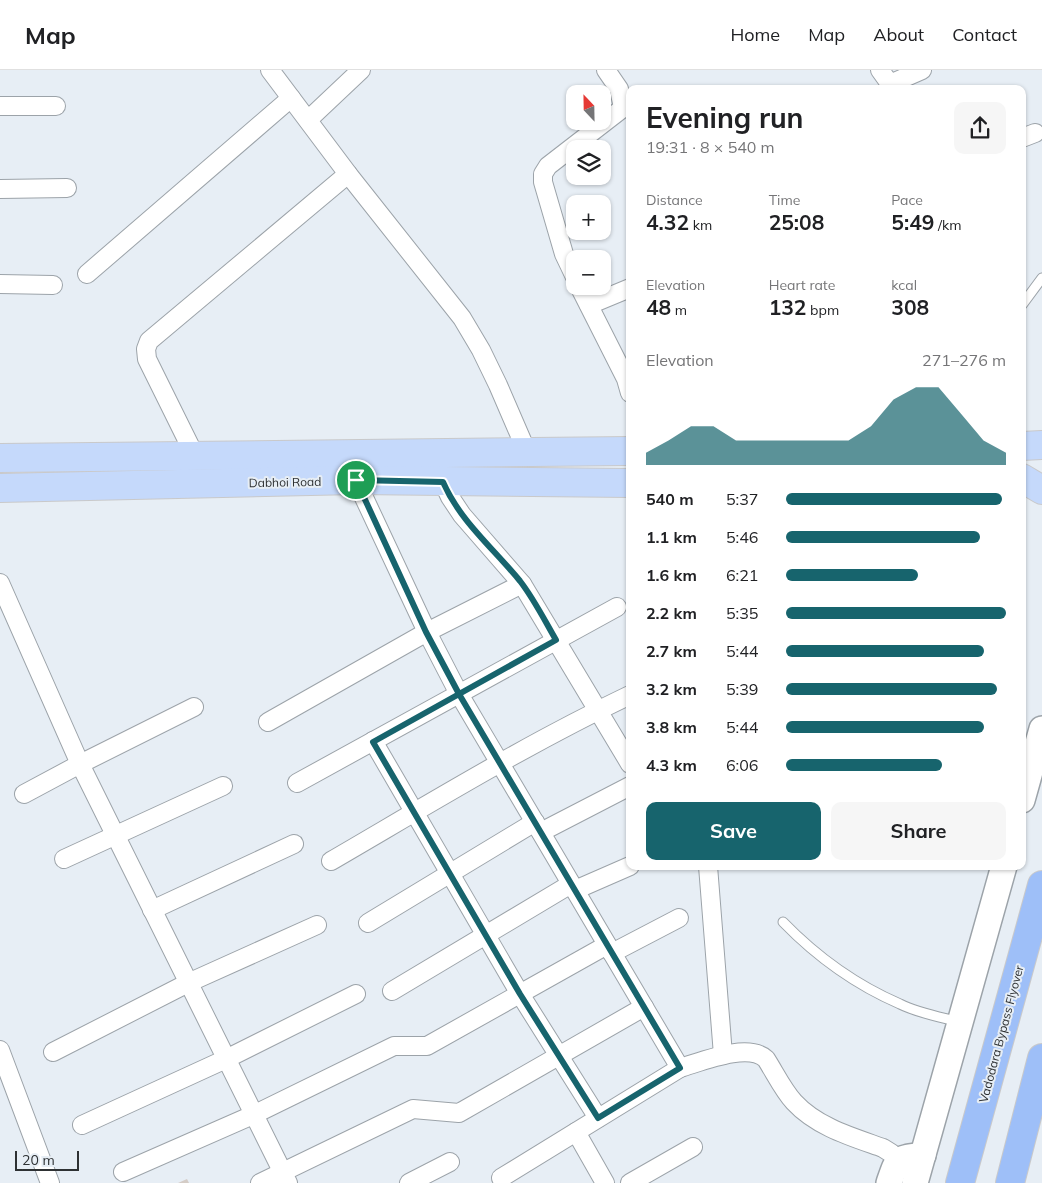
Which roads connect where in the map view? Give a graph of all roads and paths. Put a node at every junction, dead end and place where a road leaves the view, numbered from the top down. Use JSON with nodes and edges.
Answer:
{"nodes":[{"id":1,"x":270,"y":70,"type":"edge"},
{"id":2,"x":361,"y":70,"type":"edge"},
{"id":3,"x":606,"y":70,"type":"edge"},
{"id":4,"x":922,"y":70,"type":"edge"},
{"id":5,"x":884,"y":83,"type":"edge"},
{"id":6,"x":291,"y":98,"type":"junction"},
{"id":7,"x":0,"y":106,"type":"edge"},
{"id":8,"x":56,"y":106,"type":"dead end"},
{"id":9,"x":308,"y":120,"type":"junction"},
{"id":10,"x":348,"y":174,"type":"junction"},
{"id":11,"x":67,"y":188,"type":"dead end"},
{"id":12,"x":0,"y":189,"type":"edge"},
{"id":13,"x":566,"y":258,"type":"edge"},
{"id":14,"x":87,"y":274,"type":"dead end"},
{"id":15,"x":1042,"y":278,"type":"edge"},
{"id":16,"x":0,"y":284,"type":"edge"},
{"id":17,"x":54,"y":285,"type":"dead end"},
{"id":18,"x":626,"y":290,"type":"edge"},
{"id":19,"x":584,"y":295,"type":"edge"},
{"id":20,"x":1026,"y":300,"type":"edge"},
{"id":21,"x":589,"y":305,"type":"junction"},
{"id":22,"x":626,"y":379,"type":"edge"},
{"id":23,"x":1042,"y":445,"type":"edge"},
{"id":24,"x":1026,"y":446,"type":"edge"},
{"id":25,"x":626,"y":451,"type":"edge"},
{"id":26,"x":527,"y":452,"type":"junction"},
{"id":27,"x":343,"y":454,"type":"junction"},
{"id":28,"x":195,"y":456,"type":"junction"},
{"id":29,"x":0,"y":458,"type":"edge"},
{"id":30,"x":1042,"y":476,"type":"edge"},
{"id":31,"x":1026,"y":477,"type":"edge"},
{"id":32,"x":356,"y":480,"type":"junction"},
{"id":33,"x":1026,"y":480,"type":"edge"},
{"id":34,"x":443,"y":482,"type":"junction"},
{"id":35,"x":626,"y":482,"type":"edge"},
{"id":36,"x":0,"y":488,"type":"edge"},
{"id":37,"x":1042,"y":490,"type":"edge"},
{"id":38,"x":0,"y":583,"type":"edge"},
{"id":39,"x":522,"y":584,"type":"junction"},
{"id":40,"x":617,"y":607,"type":"dead end"},
{"id":41,"x":426,"y":632,"type":"junction"},
{"id":42,"x":556,"y":640,"type":"junction"},
{"id":43,"x":459,"y":694,"type":"junction"},
{"id":44,"x":626,"y":697,"type":"edge"},
{"id":45,"x":194,"y":707,"type":"dead end"},
{"id":46,"x":598,"y":710,"type":"junction"},
{"id":47,"x":268,"y":722,"type":"dead end"},
{"id":48,"x":1042,"y":729,"type":"edge"},
{"id":49,"x":373,"y":742,"type":"junction"},
{"id":50,"x":626,"y":757,"type":"edge"},
{"id":51,"x":500,"y":763,"type":"junction"},
{"id":52,"x":80,"y":764,"type":"junction"},
{"id":53,"x":297,"y":783,"type":"dead end"},
{"id":54,"x":223,"y":786,"type":"dead end"},
{"id":55,"x":1026,"y":786,"type":"edge"},
{"id":56,"x":626,"y":788,"type":"edge"},
{"id":57,"x":24,"y":794,"type":"dead end"},
{"id":58,"x":414,"y":813,"type":"junction"},
{"id":59,"x":538,"y":827,"type":"junction"},
{"id":60,"x":115,"y":835,"type":"junction"},
{"id":61,"x":294,"y":844,"type":"dead end"},
{"id":62,"x":64,"y":859,"type":"dead end"},
{"id":63,"x":331,"y":861,"type":"dead end"},
{"id":64,"x":626,"y":867,"type":"edge"},
{"id":65,"x":708,"y":870,"type":"edge"},
{"id":66,"x":1003,"y":870,"type":"edge"},
{"id":67,"x":450,"y":873,"type":"junction"},
{"id":68,"x":1042,"y":884,"type":"edge"},
{"id":69,"x":573,"y":887,"type":"junction"},
{"id":70,"x":152,"y":910,"type":"junction"},
{"id":71,"x":679,"y":918,"type":"dead end"},
{"id":72,"x":783,"y":922,"type":"dead end"},
{"id":73,"x":368,"y":923,"type":"dead end"},
{"id":74,"x":317,"y":925,"type":"dead end"},
{"id":75,"x":485,"y":936,"type":"junction"},
{"id":76,"x":610,"y":949,"type":"junction"},
{"id":77,"x":188,"y":983,"type":"junction"},
{"id":78,"x":392,"y":991,"type":"dead end"},
{"id":79,"x":356,"y":994,"type":"dead end"},
{"id":80,"x":520,"y":994,"type":"junction"},
{"id":81,"x":644,"y":1007,"type":"junction"},
{"id":82,"x":960,"y":1022,"type":"junction"},
{"id":83,"x":0,"y":1050,"type":"edge"},
{"id":84,"x":53,"y":1052,"type":"dead end"},
{"id":85,"x":723,"y":1055,"type":"junction"},
{"id":86,"x":559,"y":1056,"type":"junction"},
{"id":87,"x":1042,"y":1058,"type":"edge"},
{"id":88,"x":226,"y":1059,"type":"junction"},
{"id":89,"x":680,"y":1068,"type":"junction"},
{"id":90,"x":253,"y":1115,"type":"junction"},
{"id":91,"x":598,"y":1118,"type":"junction"},
{"id":92,"x":82,"y":1124,"type":"dead end"},
{"id":93,"x":576,"y":1132,"type":"junction"},
{"id":94,"x":692,"y":1147,"type":"dead end"},
{"id":95,"x":923,"y":1155,"type":"junction"},
{"id":96,"x":450,"y":1162,"type":"dead end"},
{"id":97,"x":123,"y":1172,"type":"dead end"},
{"id":98,"x":893,"y":1172,"type":"edge"},
{"id":99,"x":285,"y":1178,"type":"edge"},
{"id":100,"x":501,"y":1178,"type":"dead end"},
{"id":101,"x":50,"y":1183,"type":"edge"},
{"id":102,"x":260,"y":1183,"type":"edge"},
{"id":103,"x":409,"y":1183,"type":"edge"},
{"id":104,"x":605,"y":1183,"type":"edge"},
{"id":105,"x":630,"y":1183,"type":"edge"},
{"id":106,"x":915,"y":1183,"type":"edge"},
{"id":107,"x":960,"y":1183,"type":"edge"},
{"id":108,"x":1010,"y":1183,"type":"edge"}],
"edges":[{"from":1,"to":6,"type":"street"},
{"from":2,"to":9,"type":"street"},
{"from":3,"to":13,"type":"street"},
{"from":4,"to":5,"type":"street"},
{"from":6,"to":9,"type":"street"},
{"from":6,"to":14,"type":"street"},
{"from":7,"to":8,"type":"street"},
{"from":9,"to":10,"type":"street"},
{"from":10,"to":26,"type":"street"},
{"from":10,"to":28,"type":"street"},
{"from":11,"to":12,"type":"street"},
{"from":15,"to":20,"type":"lane"},
{"from":16,"to":17,"type":"street"},
{"from":18,"to":21,"type":"street"},
{"from":19,"to":21,"type":"street"},
{"from":21,"to":22,"type":"street"},
{"from":23,"to":24,"type":"main road"},
{"from":25,"to":26,"type":"main road"},
{"from":26,"to":27,"type":"main road"},
{"from":27,"to":28,"type":"main road"},
{"from":27,"to":32,"type":"street"},
{"from":28,"to":29,"type":"main road"},
{"from":30,"to":31,"type":"main road"},
{"from":32,"to":34,"type":"main road","name":"Dabhoi Road"},
{"from":32,"to":36,"type":"main road","name":"Dabhoi Road"},
{"from":32,"to":41,"type":"street"},
{"from":33,"to":37,"type":"main road"},
{"from":34,"to":35,"type":"main road","name":"Dabhoi Road"},
{"from":34,"to":39,"type":"street"},
{"from":38,"to":52,"type":"street"},
{"from":39,"to":41,"type":"street"},
{"from":39,"to":42,"type":"street"},
{"from":40,"to":42,"type":"street"},
{"from":41,"to":43,"type":"street"},
{"from":41,"to":47,"type":"street"},
{"from":42,"to":43,"type":"street"},
{"from":42,"to":46,"type":"street"},
{"from":43,"to":49,"type":"street"},
{"from":43,"to":51,"type":"street"},
{"from":44,"to":46,"type":"street"},
{"from":45,"to":52,"type":"street"},
{"from":46,"to":50,"type":"street"},
{"from":46,"to":51,"type":"street"},
{"from":48,"to":55,"type":"street"},
{"from":49,"to":53,"type":"street"},
{"from":49,"to":58,"type":"street"},
{"from":51,"to":58,"type":"street"},
{"from":51,"to":59,"type":"street"},
{"from":52,"to":57,"type":"street"},
{"from":52,"to":60,"type":"street"},
{"from":54,"to":60,"type":"street"},
{"from":56,"to":59,"type":"street"},
{"from":58,"to":63,"type":"street"},
{"from":58,"to":67,"type":"street"},
{"from":59,"to":67,"type":"street"},
{"from":59,"to":69,"type":"street"},
{"from":60,"to":62,"type":"street"},
{"from":60,"to":70,"type":"street"},
{"from":61,"to":70,"type":"street"},
{"from":64,"to":69,"type":"street"},
{"from":65,"to":85,"type":"street"},
{"from":66,"to":82,"type":"street"},
{"from":67,"to":73,"type":"street"},
{"from":67,"to":75,"type":"street"},
{"from":68,"to":107,"type":"highway","name":"Vadodara Bypass Flyover"},
{"from":69,"to":75,"type":"street"},
{"from":69,"to":76,"type":"street"},
{"from":70,"to":77,"type":"street"},
{"from":71,"to":76,"type":"street"},
{"from":72,"to":82,"type":"lane"},
{"from":74,"to":77,"type":"street"},
{"from":75,"to":78,"type":"street"},
{"from":75,"to":80,"type":"street"},
{"from":76,"to":80,"type":"street"},
{"from":76,"to":81,"type":"street"},
{"from":77,"to":84,"type":"street"},
{"from":77,"to":88,"type":"street"},
{"from":79,"to":88,"type":"street"},
{"from":80,"to":86,"type":"street"},
{"from":80,"to":90,"type":"street"},
{"from":81,"to":86,"type":"street"},
{"from":81,"to":89,"type":"street"},
{"from":82,"to":95,"type":"street"},
{"from":83,"to":101,"type":"street"},
{"from":85,"to":89,"type":"street"},
{"from":85,"to":98,"type":"street"},
{"from":86,"to":91,"type":"street"},
{"from":86,"to":99,"type":"street"},
{"from":87,"to":108,"type":"highway"},
{"from":88,"to":90,"type":"street"},
{"from":88,"to":92,"type":"street"},
{"from":89,"to":91,"type":"street"},
{"from":90,"to":97,"type":"street"},
{"from":90,"to":99,"type":"street"},
{"from":91,"to":93,"type":"street"},
{"from":93,"to":100,"type":"street"},
{"from":93,"to":104,"type":"street"},
{"from":94,"to":105,"type":"street"},
{"from":95,"to":98,"type":"street"},
{"from":95,"to":106,"type":"street"},
{"from":96,"to":103,"type":"street"},
{"from":99,"to":102,"type":"street"}]}
